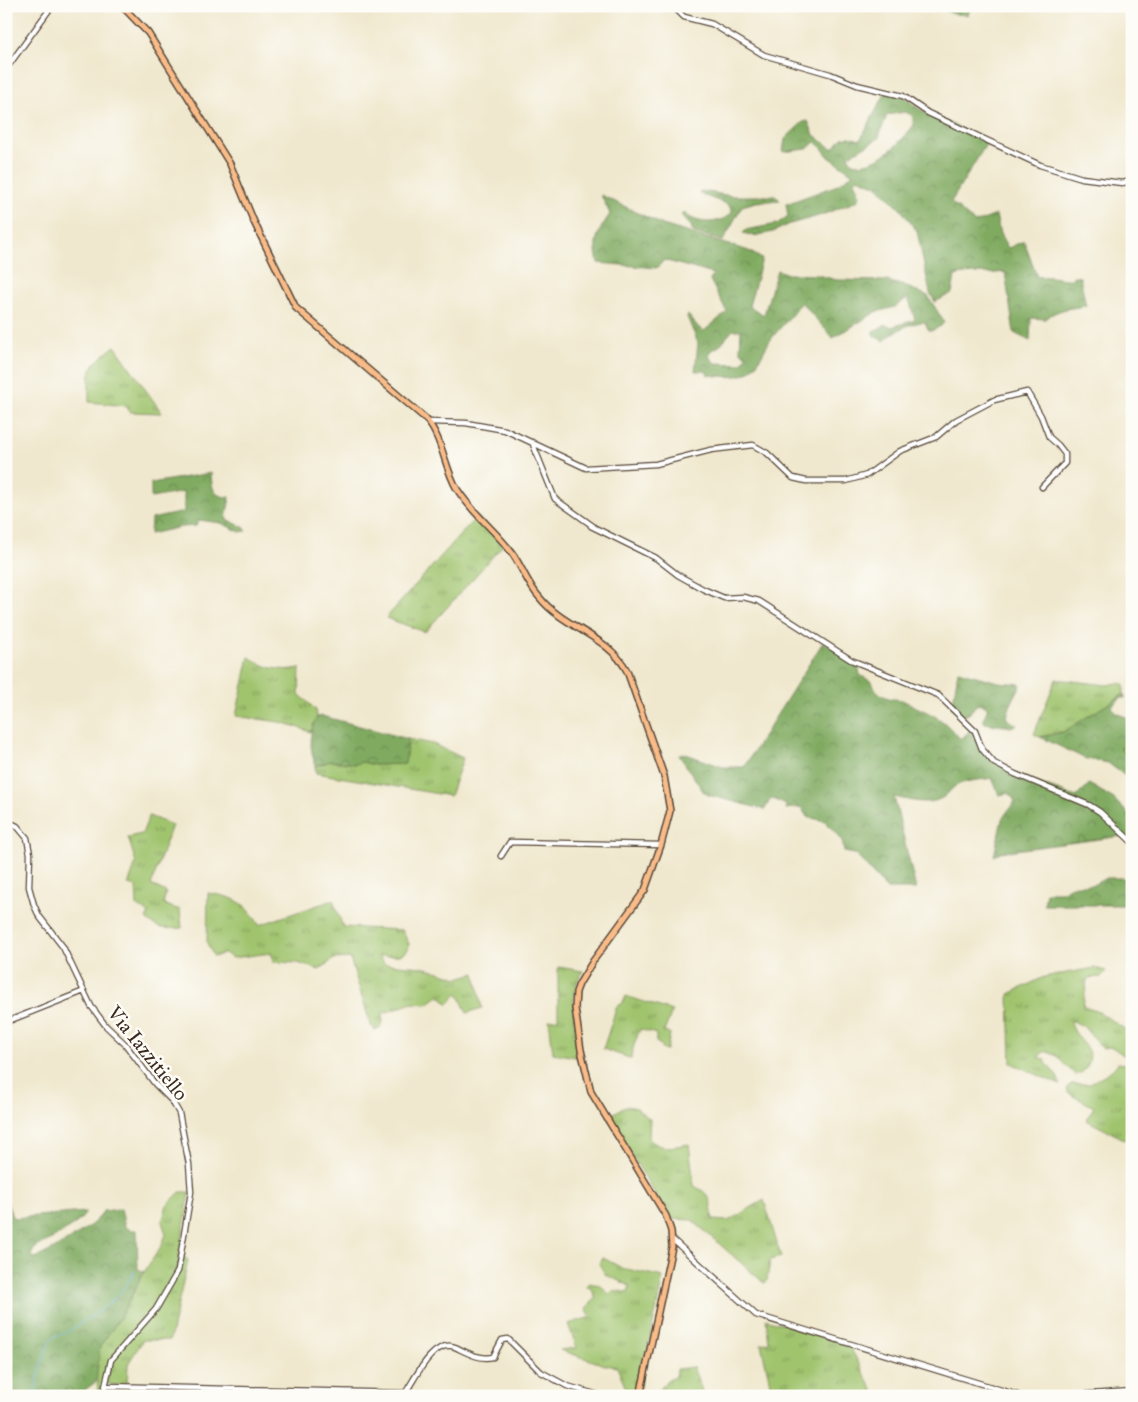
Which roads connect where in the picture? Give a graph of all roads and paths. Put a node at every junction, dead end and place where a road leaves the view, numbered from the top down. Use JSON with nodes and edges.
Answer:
{"nodes":[{"id":1,"x":52,"y":6,"type":"edge"},
{"id":2,"x":122,"y":6,"type":"edge"},
{"id":3,"x":673,"y":6,"type":"edge"},
{"id":4,"x":6,"y":69,"type":"edge"},
{"id":5,"x":1132,"y":181,"type":"edge"},
{"id":6,"x":429,"y":422,"type":"junction"},
{"id":7,"x":532,"y":442,"type":"junction"},
{"id":8,"x":1042,"y":487,"type":"dead end"},
{"id":9,"x":6,"y":822,"type":"edge"},
{"id":10,"x":1132,"y":842,"type":"edge"},
{"id":11,"x":661,"y":845,"type":"junction"},
{"id":12,"x":501,"y":856,"type":"dead end"},
{"id":13,"x":84,"y":991,"type":"junction"},
{"id":14,"x":6,"y":1022,"type":"edge"},
{"id":15,"x":672,"y":1239,"type":"junction"},
{"id":16,"x":105,"y":1386,"type":"junction"},
{"id":17,"x":1132,"y":1391,"type":"edge"},
{"id":18,"x":104,"y":1396,"type":"edge"},
{"id":19,"x":602,"y":1396,"type":"edge"},
{"id":20,"x":640,"y":1396,"type":"edge"},
{"id":21,"x":1021,"y":1396,"type":"edge"},
{"id":22,"x":1064,"y":1396,"type":"edge"}],
"edges":[{"from":1,"to":4,"type":"street"},
{"from":2,"to":6,"type":"main road"},
{"from":3,"to":5,"type":"street"},
{"from":6,"to":7,"type":"street"},
{"from":6,"to":11,"type":"main road"},
{"from":7,"to":8,"type":"street"},
{"from":7,"to":10,"type":"street"},
{"from":9,"to":13,"type":"street","name":"Via Iazzitiello"},
{"from":11,"to":12,"type":"street"},
{"from":11,"to":15,"type":"main road"},
{"from":13,"to":14,"type":"street"},
{"from":13,"to":16,"type":"street","name":"Via Iazzitiello"},
{"from":15,"to":20,"type":"main road"},
{"from":15,"to":21,"type":"street"},
{"from":16,"to":18,"type":"street","name":"Via Iazzitiello"},
{"from":16,"to":19,"type":"street"},
{"from":17,"to":22,"type":"street"}]}
